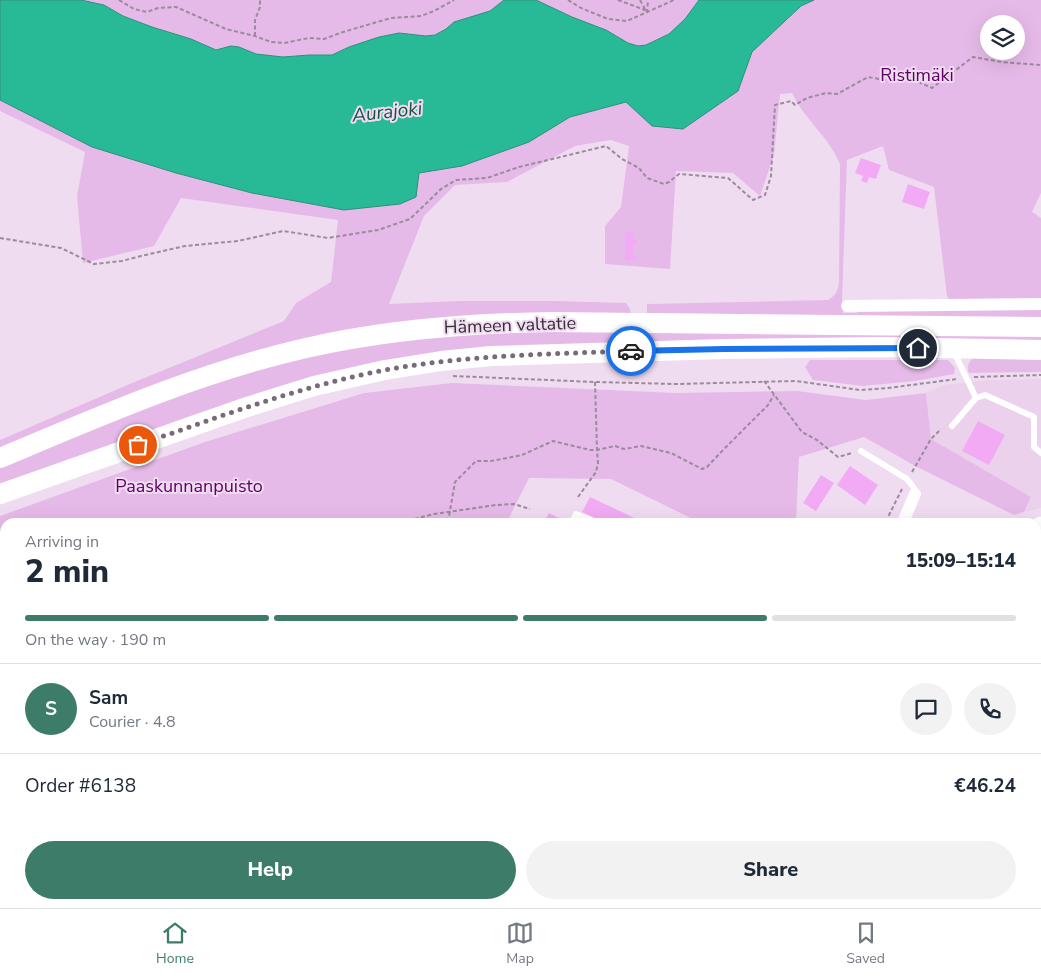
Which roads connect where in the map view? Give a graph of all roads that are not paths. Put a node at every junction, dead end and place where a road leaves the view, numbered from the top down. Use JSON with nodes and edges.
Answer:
{"nodes":[{"id":1,"x":1041,"y":304,"type":"edge"},
{"id":2,"x":847,"y":306,"type":"dead end"},
{"id":3,"x":1041,"y":327,"type":"edge"},
{"id":4,"x":953,"y":348,"type":"junction"},
{"id":5,"x":1041,"y":350,"type":"edge"},
{"id":6,"x":976,"y":398,"type":"junction"},
{"id":7,"x":952,"y":426,"type":"dead end"},
{"id":8,"x":861,"y":451,"type":"road end"},
{"id":9,"x":1041,"y":453,"type":"edge"},
{"id":10,"x":0,"y":458,"type":"edge"},
{"id":11,"x":0,"y":494,"type":"edge"},
{"id":12,"x":915,"y":494,"type":"joint"},
{"id":13,"x":574,"y":518,"type":"edge"},
{"id":14,"x":586,"y":518,"type":"edge"},
{"id":15,"x":904,"y":518,"type":"edge"}],
"edges":[{"from":1,"to":2,"type":"street"},
{"from":3,"to":10,"type":"highway","name":"Hämeen valtatie"},
{"from":4,"to":5,"type":"highway","name":"Hämeen valtatie"},
{"from":4,"to":6,"type":"lane"},
{"from":4,"to":11,"type":"highway","name":"Hämeen valtatie"},
{"from":6,"to":7,"type":"lane"},
{"from":6,"to":9,"type":"lane"},
{"from":8,"to":12,"type":"lane"},
{"from":12,"to":15,"type":"street"},
{"from":13,"to":14,"type":"lane"}]}
